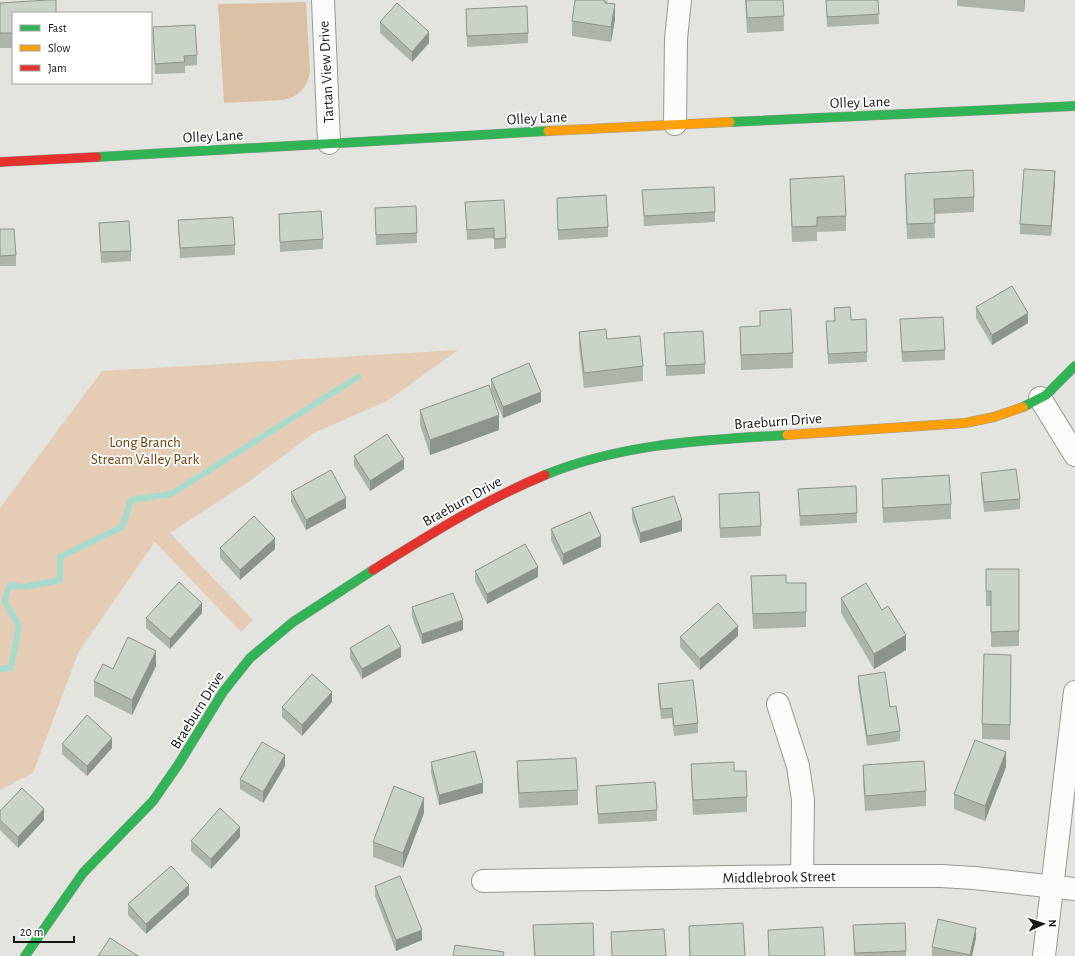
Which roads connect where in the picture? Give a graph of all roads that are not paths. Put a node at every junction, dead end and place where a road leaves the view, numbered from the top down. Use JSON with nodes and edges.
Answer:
{"nodes":[{"id":1,"x":323,"y":0,"type":"edge"},
{"id":2,"x":680,"y":0,"type":"edge"},
{"id":3,"x":1075,"y":106,"type":"edge"},
{"id":4,"x":675,"y":124,"type":"junction"},
{"id":5,"x":329,"y":143,"type":"junction"},
{"id":6,"x":0,"y":162,"type":"edge"},
{"id":7,"x":1075,"y":366,"type":"edge"},
{"id":8,"x":1040,"y":398,"type":"junction"},
{"id":9,"x":1075,"y":455,"type":"edge"},
{"id":10,"x":1075,"y":692,"type":"edge"},
{"id":11,"x":778,"y":704,"type":"dead end"},
{"id":12,"x":802,"y":876,"type":"junction"},
{"id":13,"x":483,"y":881,"type":"dead end"},
{"id":14,"x":1053,"y":886,"type":"junction"},
{"id":15,"x":1075,"y":889,"type":"edge"},
{"id":16,"x":26,"y":956,"type":"edge"},
{"id":17,"x":1044,"y":956,"type":"edge"}],
"edges":[{"from":1,"to":5,"type":"street","name":"Tartan View Drive"},
{"from":2,"to":4,"type":"street"},
{"from":3,"to":4,"type":"street","name":"Olley Lane"},
{"from":4,"to":5,"type":"street","name":"Olley Lane"},
{"from":5,"to":6,"type":"street","name":"Olley Lane"},
{"from":7,"to":8,"type":"street","name":"Braeburn Drive"},
{"from":8,"to":9,"type":"street"},
{"from":8,"to":16,"type":"street","name":"Braeburn Drive"},
{"from":10,"to":14,"type":"street"},
{"from":11,"to":12,"type":"street"},
{"from":12,"to":13,"type":"street","name":"Middlebrook Street"},
{"from":12,"to":14,"type":"street","name":"Middlebrook Street"},
{"from":14,"to":15,"type":"street","name":"Middlebrook Street"},
{"from":14,"to":17,"type":"street"}]}
